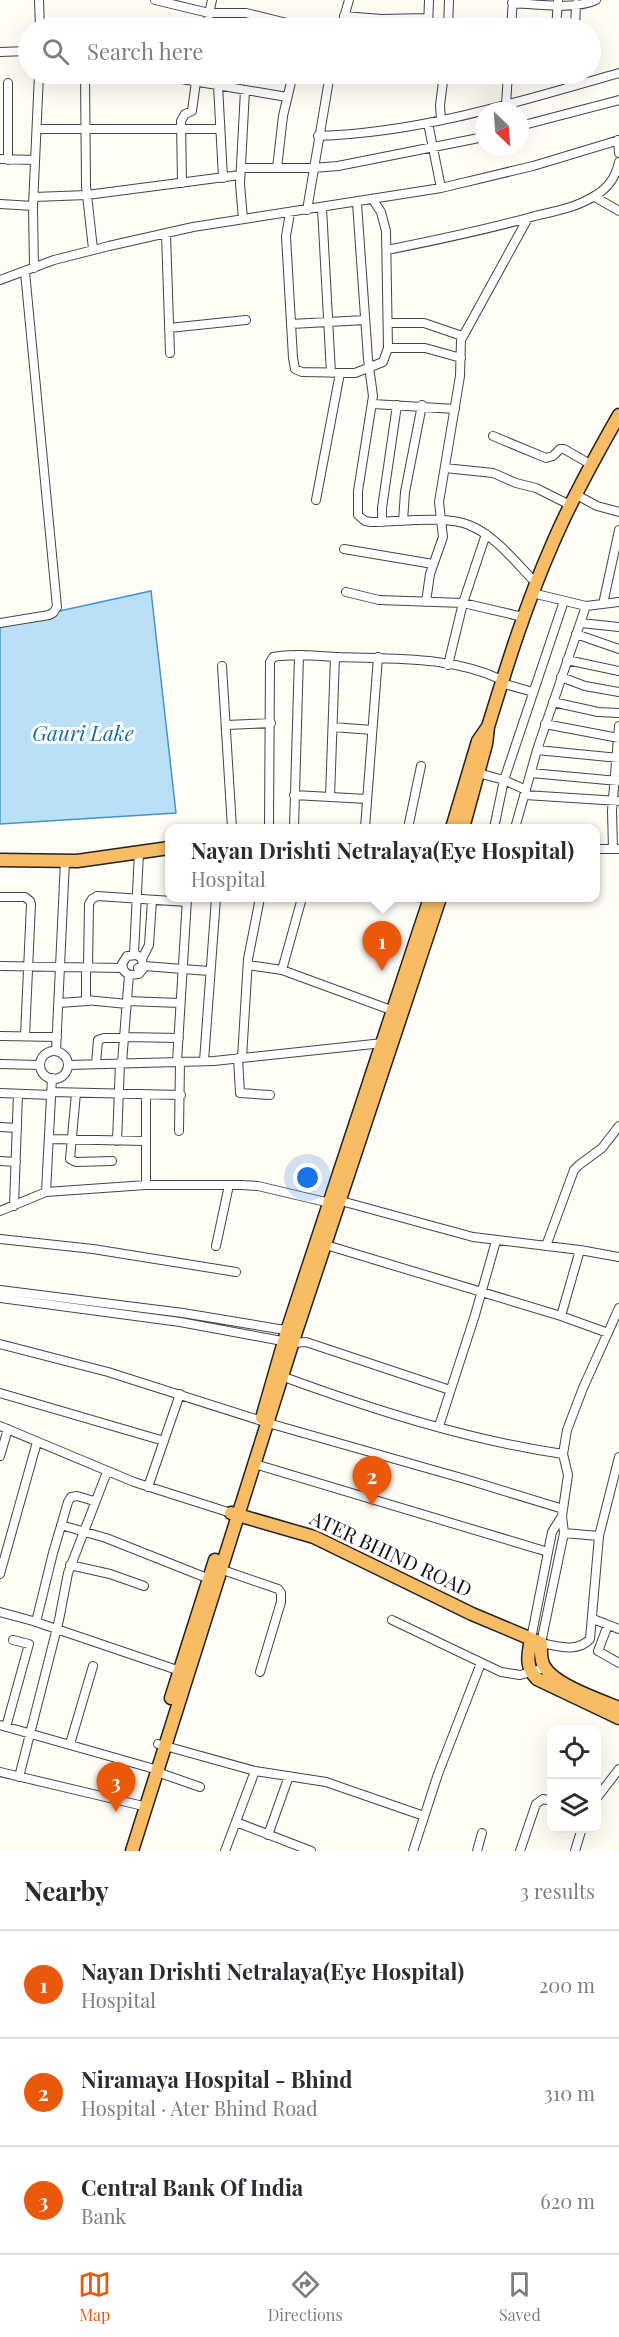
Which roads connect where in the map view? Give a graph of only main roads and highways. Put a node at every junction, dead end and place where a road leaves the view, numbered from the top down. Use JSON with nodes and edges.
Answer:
{"nodes":[{"id":1,"x":619,"y":415,"type":"edge"},
{"id":2,"x":616,"y":428,"type":"edge"},
{"id":3,"x":488,"y":727,"type":"junction"},
{"id":4,"x":453,"y":824,"type":"edge"},
{"id":5,"x":464,"y":824,"type":"edge"},
{"id":6,"x":165,"y":849,"type":"edge"},
{"id":7,"x":0,"y":860,"type":"edge"},
{"id":8,"x":428,"y":902,"type":"edge"},
{"id":9,"x":438,"y":902,"type":"edge"},
{"id":10,"x":387,"y":1043,"type":"junction"},
{"id":11,"x":337,"y":1203,"type":"junction"},
{"id":12,"x":290,"y":1337,"type":"junction"},
{"id":13,"x":265,"y":1422,"type":"junction"},
{"id":14,"x":235,"y":1514,"type":"junction"},
{"id":15,"x":215,"y":1574,"type":"junction"},
{"id":16,"x":536,"y":1641,"type":"junction"},
{"id":17,"x":619,"y":1708,"type":"edge"},
{"id":18,"x":619,"y":1718,"type":"edge"},
{"id":19,"x":161,"y":1745,"type":"junction"},
{"id":20,"x":154,"y":1770,"type":"junction"},
{"id":21,"x":124,"y":1851,"type":"edge"},
{"id":22,"x":132,"y":1851,"type":"edge"}],
"edges":[{"from":1,"to":2,"type":"highway"},
{"from":2,"to":3,"type":"highway"},
{"from":3,"to":4,"type":"highway"},
{"from":3,"to":5,"type":"highway"},
{"from":6,"to":7,"type":"highway"},
{"from":8,"to":10,"type":"highway"},
{"from":9,"to":10,"type":"highway"},
{"from":10,"to":11,"type":"highway"},
{"from":11,"to":12,"type":"highway"},
{"from":11,"to":12,"type":"highway"},
{"from":12,"to":13,"type":"highway"},
{"from":12,"to":13,"type":"highway"},
{"from":13,"to":14,"type":"highway"},
{"from":13,"to":14,"type":"highway"},
{"from":14,"to":15,"type":"highway"},
{"from":14,"to":16,"type":"highway","name":"ATER BHIND ROAD"},
{"from":15,"to":19,"type":"highway"},
{"from":15,"to":19,"type":"highway"},
{"from":16,"to":17,"type":"highway"},
{"from":16,"to":18,"type":"highway"},
{"from":19,"to":20,"type":"highway"},
{"from":20,"to":21,"type":"highway"},
{"from":20,"to":22,"type":"highway"}]}
